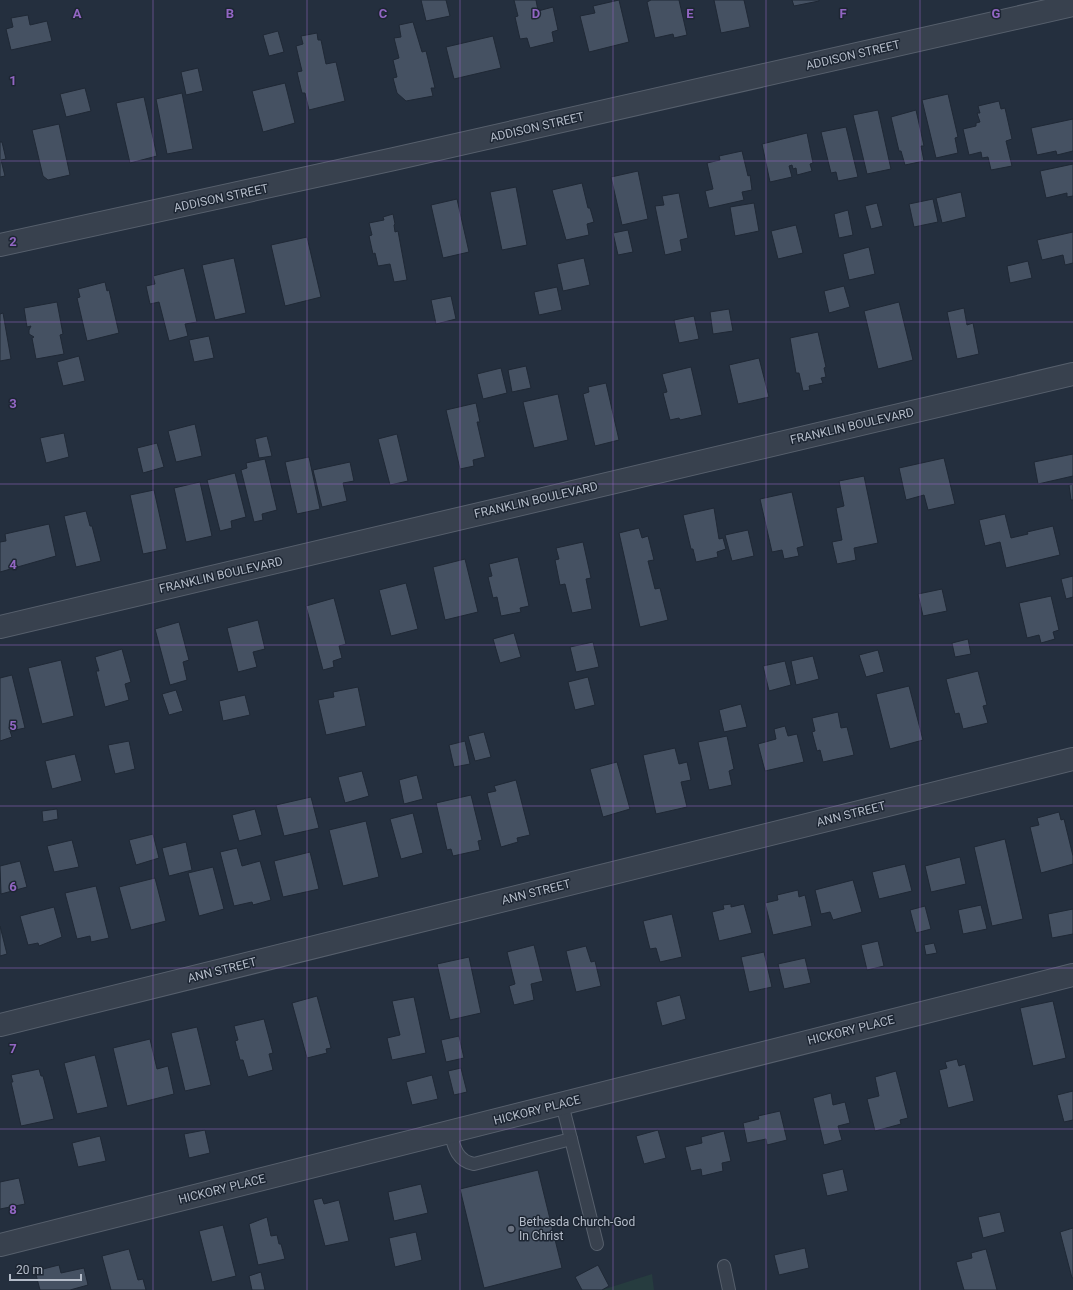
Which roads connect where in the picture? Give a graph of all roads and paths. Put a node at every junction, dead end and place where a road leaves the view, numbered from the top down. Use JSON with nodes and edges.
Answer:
{"nodes":[{"id":1,"x":1073,"y":5,"type":"edge"},
{"id":2,"x":0,"y":245,"type":"edge"},
{"id":3,"x":1073,"y":374,"type":"edge"},
{"id":4,"x":0,"y":627,"type":"edge"},
{"id":5,"x":1073,"y":759,"type":"edge"},
{"id":6,"x":1073,"y":975,"type":"edge"},
{"id":7,"x":0,"y":1025,"type":"edge"},
{"id":8,"x":562,"y":1104,"type":"junction"},
{"id":9,"x":450,"y":1132,"type":"junction"},
{"id":10,"x":571,"y":1139,"type":"junction"},
{"id":11,"x":597,"y":1244,"type":"dead end"},
{"id":12,"x":0,"y":1245,"type":"edge"},
{"id":13,"x":724,"y":1266,"type":"dead end"},
{"id":14,"x":730,"y":1290,"type":"edge"}],
"edges":[{"from":1,"to":2,"type":"street","name":"ADDISON STREET"},
{"from":3,"to":4,"type":"street","name":"FRANKLIN BOULEVARD"},
{"from":5,"to":7,"type":"street","name":"ANN STREET"},
{"from":6,"to":8,"type":"street","name":"HICKORY PLACE"},
{"from":8,"to":9,"type":"street","name":"HICKORY PLACE"},
{"from":8,"to":10,"type":"lane"},
{"from":9,"to":10,"type":"lane"},
{"from":9,"to":12,"type":"street","name":"HICKORY PLACE"},
{"from":10,"to":11,"type":"lane"},
{"from":13,"to":14,"type":"lane"}]}
